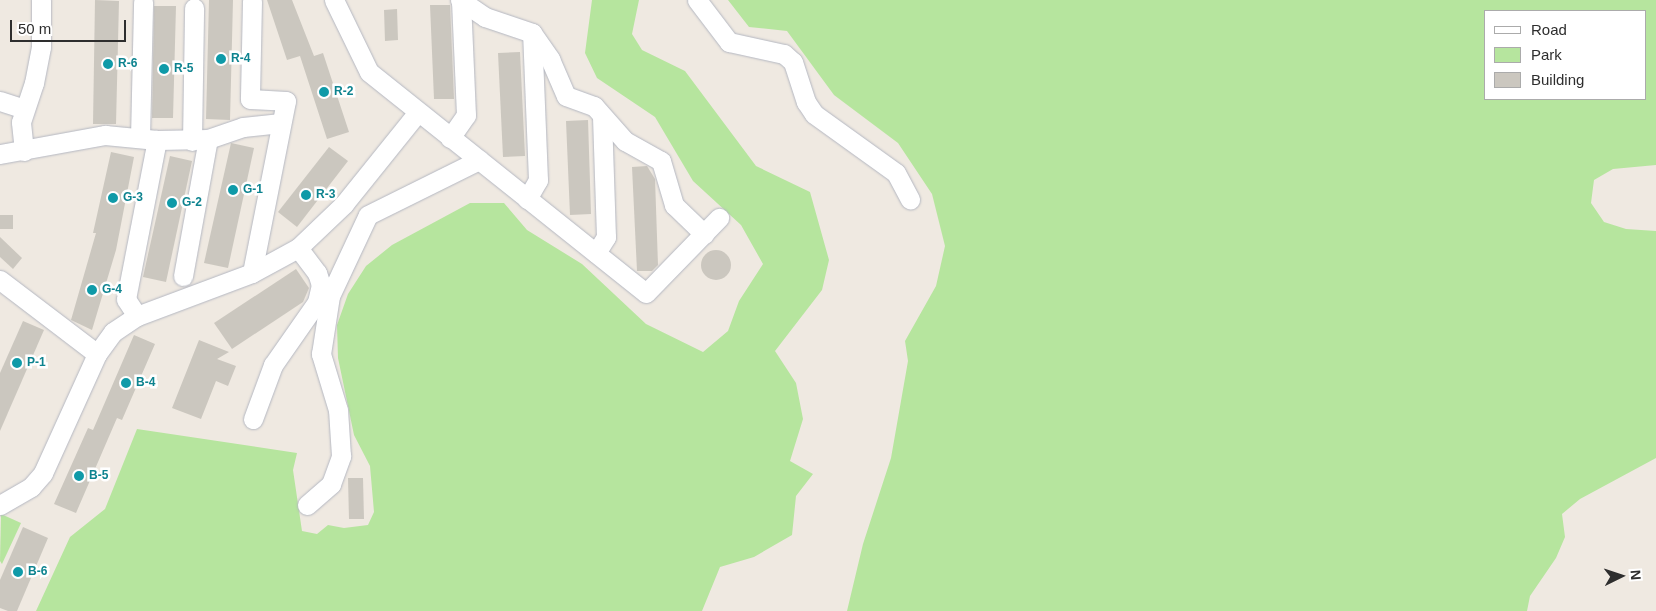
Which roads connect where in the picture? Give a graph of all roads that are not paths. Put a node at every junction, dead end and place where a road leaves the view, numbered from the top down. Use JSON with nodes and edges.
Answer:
{"nodes":[{"id":1,"x":41,"y":0,"type":"edge"},
{"id":2,"x":334,"y":0,"type":"edge"},
{"id":3,"x":461,"y":0,"type":"edge"},
{"id":4,"x":697,"y":0,"type":"edge"},
{"id":5,"x":252,"y":1,"type":"edge"},
{"id":6,"x":143,"y":2,"type":"dead end"},
{"id":7,"x":194,"y":8,"type":"dead end"},
{"id":8,"x":532,"y":33,"type":"junction"},
{"id":9,"x":0,"y":101,"type":"edge"},
{"id":10,"x":24,"y":109,"type":"junction"},
{"id":11,"x":418,"y":112,"type":"junction"},
{"id":12,"x":602,"y":116,"type":"junction"},
{"id":13,"x":281,"y":124,"type":"junction"},
{"id":14,"x":450,"y":138,"type":"junction"},
{"id":15,"x":148,"y":139,"type":"junction"},
{"id":16,"x":200,"y":140,"type":"junction"},
{"id":17,"x":24,"y":151,"type":"junction"},
{"id":18,"x":0,"y":154,"type":"edge"},
{"id":19,"x":479,"y":160,"type":"junction"},
{"id":20,"x":528,"y":199,"type":"junction"},
{"id":21,"x":910,"y":199,"type":"dead end"},
{"id":22,"x":719,"y":218,"type":"dead end"},
{"id":23,"x":704,"y":234,"type":"junction"},
{"id":24,"x":298,"y":248,"type":"junction"},
{"id":25,"x":596,"y":253,"type":"junction"},
{"id":26,"x":252,"y":273,"type":"junction"},
{"id":27,"x":183,"y":276,"type":"dead end"},
{"id":28,"x":0,"y":280,"type":"edge"},
{"id":29,"x":137,"y":316,"type":"junction"},
{"id":30,"x":97,"y":354,"type":"junction"},
{"id":31,"x":253,"y":419,"type":"dead end"},
{"id":32,"x":0,"y":505,"type":"edge"},
{"id":33,"x":307,"y":505,"type":"dead end"}],
"edges":[{"from":1,"to":10,"type":"street"},
{"from":2,"to":11,"type":"street"},
{"from":3,"to":8,"type":"street"},
{"from":3,"to":14,"type":"street"},
{"from":4,"to":21,"type":"street"},
{"from":5,"to":13,"type":"street"},
{"from":6,"to":15,"type":"street"},
{"from":7,"to":16,"type":"street"},
{"from":8,"to":12,"type":"street"},
{"from":8,"to":20,"type":"street"},
{"from":9,"to":10,"type":"street"},
{"from":10,"to":17,"type":"street"},
{"from":11,"to":14,"type":"street"},
{"from":11,"to":24,"type":"street"},
{"from":12,"to":23,"type":"street"},
{"from":12,"to":25,"type":"street"},
{"from":13,"to":16,"type":"street"},
{"from":13,"to":26,"type":"street"},
{"from":14,"to":19,"type":"street"},
{"from":15,"to":16,"type":"street"},
{"from":15,"to":17,"type":"street"},
{"from":15,"to":29,"type":"street"},
{"from":16,"to":27,"type":"street"},
{"from":17,"to":18,"type":"street"},
{"from":19,"to":20,"type":"street"},
{"from":19,"to":33,"type":"street"},
{"from":20,"to":25,"type":"street"},
{"from":22,"to":23,"type":"street"},
{"from":23,"to":25,"type":"street"},
{"from":24,"to":26,"type":"street"},
{"from":24,"to":31,"type":"street"},
{"from":26,"to":29,"type":"street"},
{"from":28,"to":30,"type":"street"},
{"from":29,"to":30,"type":"street"},
{"from":30,"to":32,"type":"street"}]}
